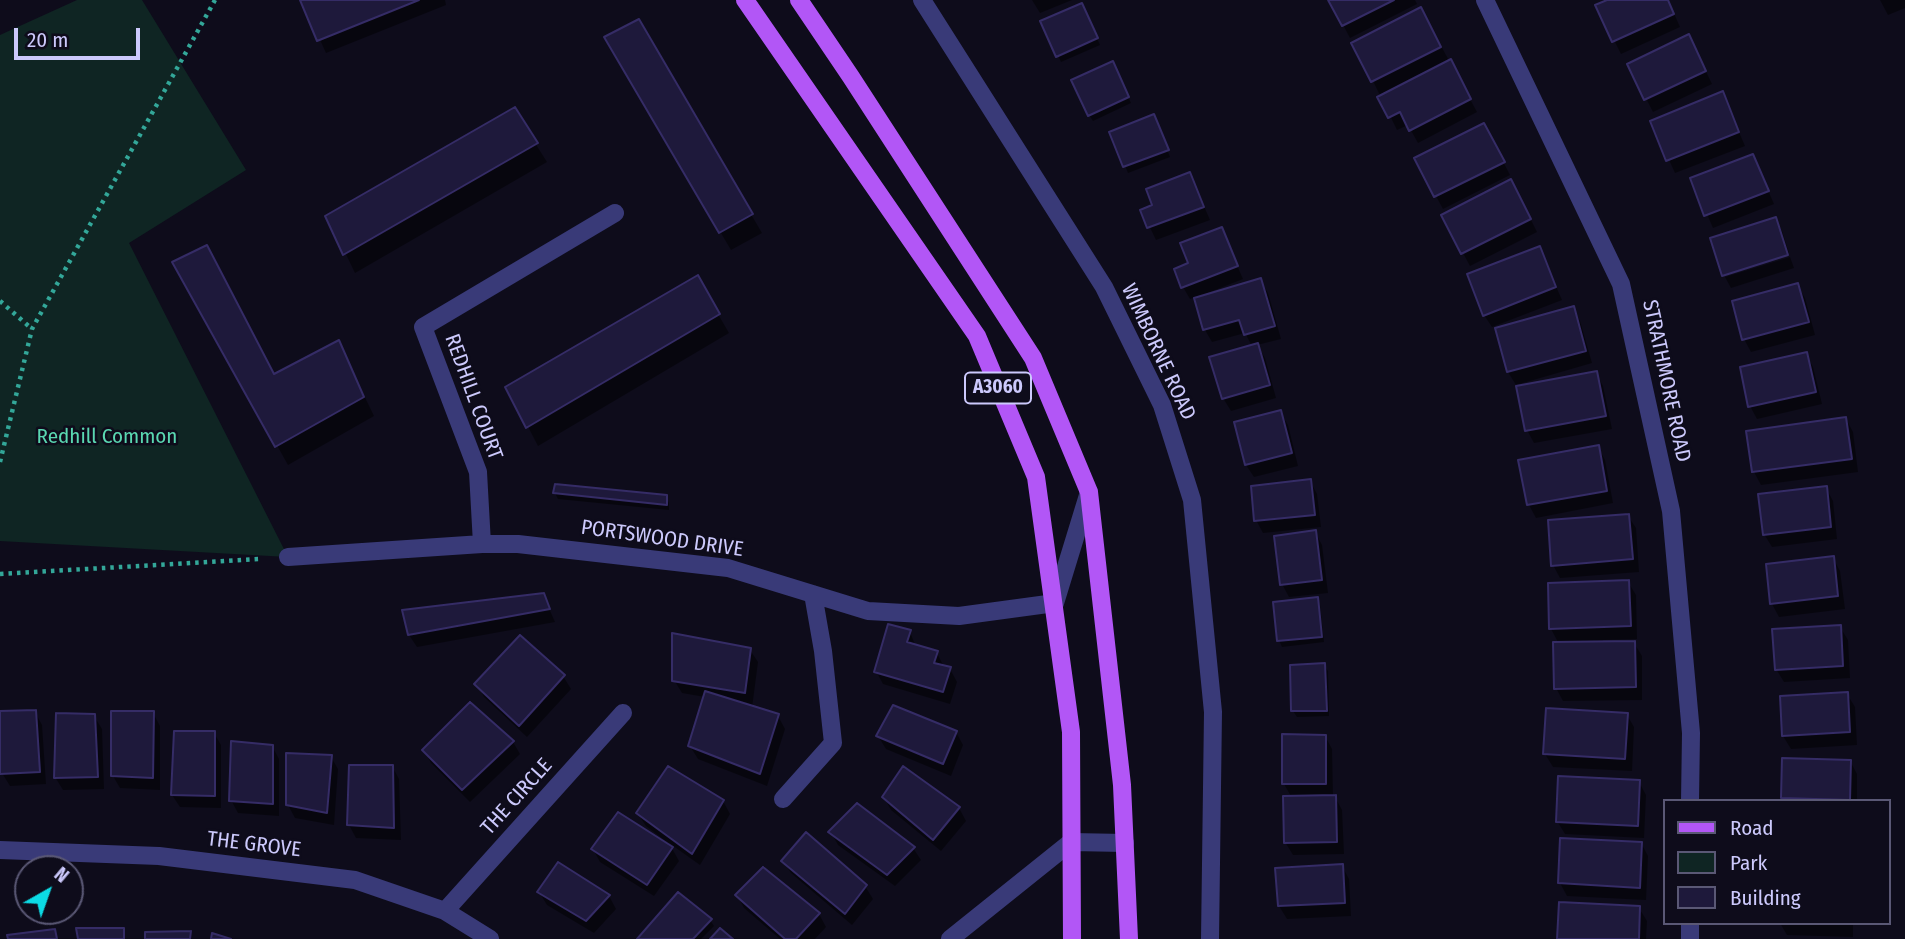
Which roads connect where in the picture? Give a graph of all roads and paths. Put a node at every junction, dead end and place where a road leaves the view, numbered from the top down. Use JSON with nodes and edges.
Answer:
{"nodes":[{"id":1,"x":215,"y":0,"type":"edge"},
{"id":2,"x":745,"y":0,"type":"edge"},
{"id":3,"x":799,"y":0,"type":"edge"},
{"id":4,"x":922,"y":0,"type":"edge"},
{"id":5,"x":1485,"y":0,"type":"edge"},
{"id":6,"x":615,"y":213,"type":"dead end"},
{"id":7,"x":0,"y":301,"type":"edge"},
{"id":8,"x":32,"y":329,"type":"junction"},
{"id":9,"x":0,"y":462,"type":"edge"},
{"id":10,"x":1089,"y":492,"type":"junction"},
{"id":11,"x":482,"y":544,"type":"junction"},
{"id":12,"x":288,"y":557,"type":"joint"},
{"id":13,"x":0,"y":573,"type":"edge"},
{"id":14,"x":813,"y":594,"type":"junction"},
{"id":15,"x":1055,"y":603,"type":"junction"},
{"id":16,"x":623,"y":713,"type":"dead end"},
{"id":17,"x":783,"y":799,"type":"dead end"},
{"id":18,"x":1690,"y":799,"type":"edge"},
{"id":19,"x":1071,"y":842,"type":"junction"},
{"id":20,"x":1125,"y":843,"type":"junction"},
{"id":21,"x":0,"y":850,"type":"edge"},
{"id":22,"x":445,"y":911,"type":"junction"},
{"id":23,"x":491,"y":939,"type":"edge"},
{"id":24,"x":950,"y":939,"type":"edge"},
{"id":25,"x":1072,"y":939,"type":"edge"},
{"id":26,"x":1129,"y":939,"type":"edge"},
{"id":27,"x":1210,"y":939,"type":"edge"}],
"edges":[{"from":1,"to":8,"type":"path"},
{"from":2,"to":15,"type":"main road","number":"A3060"},
{"from":3,"to":10,"type":"main road","number":"A3060"},
{"from":4,"to":27,"type":"street","name":"WIMBORNE ROAD"},
{"from":5,"to":18,"type":"street","name":"STRATHMORE ROAD"},
{"from":6,"to":11,"type":"street","name":"REDHILL COURT"},
{"from":7,"to":8,"type":"path"},
{"from":8,"to":9,"type":"path"},
{"from":10,"to":15,"type":"street"},
{"from":10,"to":20,"type":"main road","number":"A3060"},
{"from":11,"to":12,"type":"street"},
{"from":11,"to":14,"type":"street","name":"PORTSWOOD DRIVE"},
{"from":12,"to":13,"type":"path"},
{"from":14,"to":15,"type":"street","name":"PORTSWOOD DRIVE"},
{"from":14,"to":17,"type":"street"},
{"from":15,"to":19,"type":"main road","number":"A3060"},
{"from":16,"to":22,"type":"street","name":"THE CIRCLE"},
{"from":19,"to":20,"type":"street"},
{"from":19,"to":24,"type":"street"},
{"from":19,"to":25,"type":"main road","number":"A3060"},
{"from":20,"to":26,"type":"main road","number":"A3060"},
{"from":21,"to":22,"type":"street","name":"THE GROVE"},
{"from":22,"to":23,"type":"street","name":"THE GROVE"}]}
